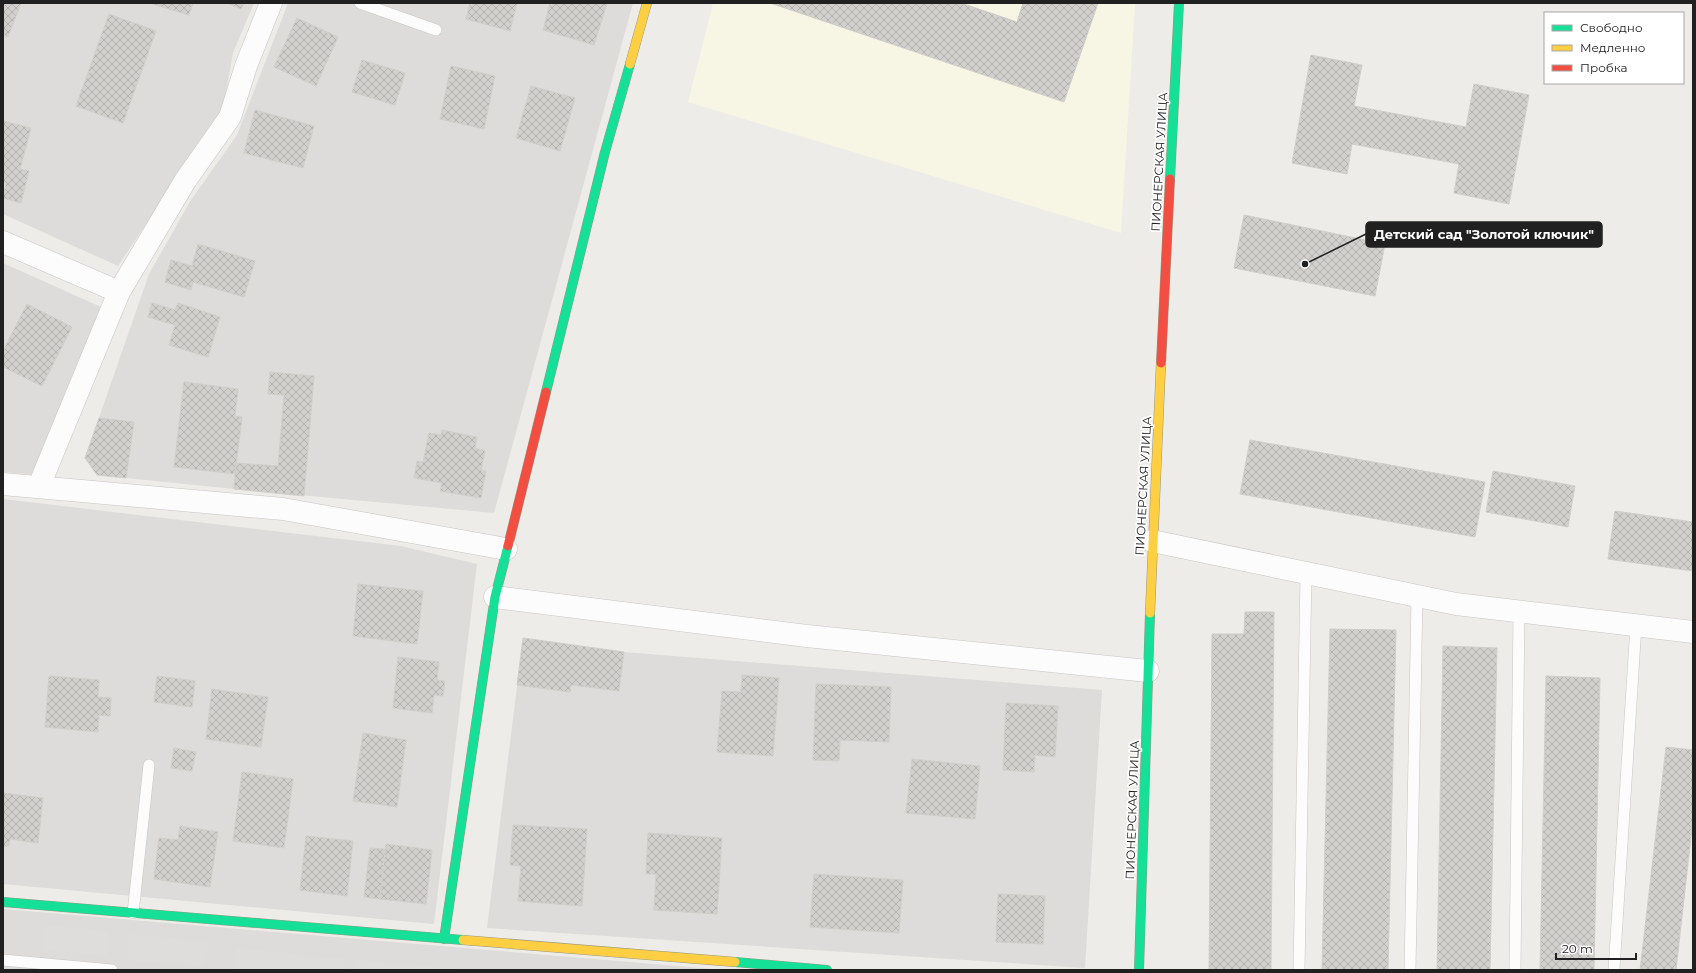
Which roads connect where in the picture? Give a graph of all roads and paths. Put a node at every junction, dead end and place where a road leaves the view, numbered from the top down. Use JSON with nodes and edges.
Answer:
{"nodes":[{"id":1,"x":271,"y":3,"type":"edge"},
{"id":2,"x":360,"y":3,"type":"edge"},
{"id":3,"x":647,"y":3,"type":"edge"},
{"id":4,"x":1179,"y":3,"type":"edge"},
{"id":5,"x":436,"y":30,"type":"dead end"},
{"id":6,"x":3,"y":242,"type":"edge"},
{"id":7,"x":120,"y":292,"type":"junction"},
{"id":8,"x":3,"y":484,"type":"edge"},
{"id":9,"x":39,"y":486,"type":"junction"},
{"id":10,"x":1152,"y":541,"type":"junction"},
{"id":11,"x":506,"y":549,"type":"junction"},
{"id":12,"x":1306,"y":573,"type":"junction"},
{"id":13,"x":1417,"y":596,"type":"junction"},
{"id":14,"x":495,"y":597,"type":"junction"},
{"id":15,"x":1519,"y":611,"type":"junction"},
{"id":16,"x":1636,"y":625,"type":"junction"},
{"id":17,"x":1693,"y":632,"type":"edge"},
{"id":18,"x":1148,"y":671,"type":"junction"},
{"id":19,"x":149,"y":765,"type":"dead end"},
{"id":20,"x":3,"y":902,"type":"edge"},
{"id":21,"x":133,"y":913,"type":"junction"},
{"id":22,"x":444,"y":939,"type":"junction"},
{"id":23,"x":3,"y":960,"type":"edge"},
{"id":24,"x":93,"y":969,"type":"edge"},
{"id":25,"x":112,"y":970,"type":"edge"},
{"id":26,"x":827,"y":970,"type":"edge"},
{"id":27,"x":1139,"y":970,"type":"edge"},
{"id":28,"x":1299,"y":970,"type":"edge"},
{"id":29,"x":1410,"y":970,"type":"edge"},
{"id":30,"x":1515,"y":970,"type":"edge"},
{"id":31,"x":1614,"y":970,"type":"edge"}],
"edges":[{"from":1,"to":7,"type":"street"},
{"from":2,"to":5,"type":"lane"},
{"from":3,"to":11,"type":"street"},
{"from":4,"to":10,"type":"street","name":"ПИОНЕРСКАЯ УЛИЦА"},
{"from":6,"to":7,"type":"street"},
{"from":7,"to":9,"type":"street"},
{"from":8,"to":9,"type":"street"},
{"from":9,"to":11,"type":"street"},
{"from":10,"to":12,"type":"street"},
{"from":10,"to":18,"type":"street","name":"ПИОНЕРСКАЯ УЛИЦА"},
{"from":11,"to":14,"type":"street"},
{"from":12,"to":13,"type":"street"},
{"from":12,"to":28,"type":"lane"},
{"from":13,"to":15,"type":"street"},
{"from":13,"to":29,"type":"lane"},
{"from":14,"to":18,"type":"street"},
{"from":14,"to":22,"type":"street"},
{"from":15,"to":16,"type":"street"},
{"from":15,"to":30,"type":"lane"},
{"from":16,"to":17,"type":"street"},
{"from":16,"to":31,"type":"lane"},
{"from":18,"to":27,"type":"street","name":"ПИОНЕРСКАЯ УЛИЦА"},
{"from":19,"to":21,"type":"lane"},
{"from":20,"to":21,"type":"street"},
{"from":21,"to":22,"type":"street"},
{"from":22,"to":26,"type":"street"},
{"from":23,"to":24,"type":"lane"},
{"from":24,"to":25,"type":"lane"}]}
